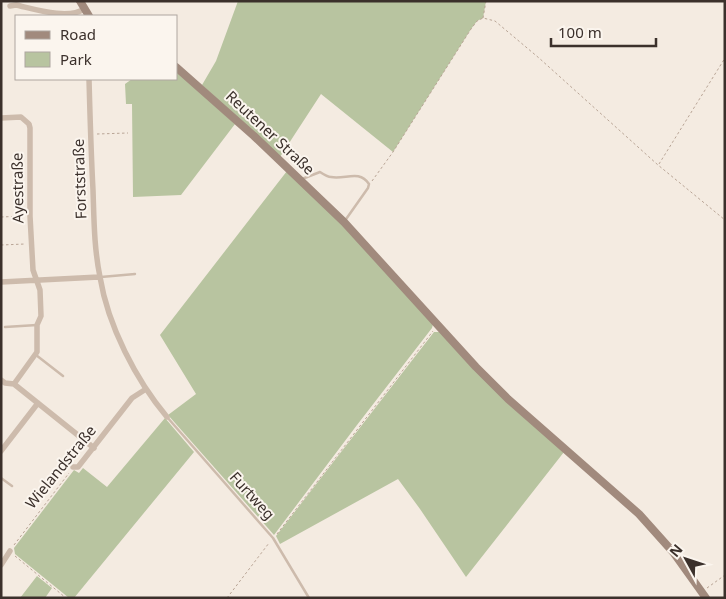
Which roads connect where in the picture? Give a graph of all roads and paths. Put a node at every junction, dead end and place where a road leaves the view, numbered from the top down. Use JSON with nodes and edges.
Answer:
{"nodes":[{"id":1,"x":486,"y":1,"type":"edge"},
{"id":2,"x":10,"y":3,"type":"edge"},
{"id":3,"x":82,"y":5,"type":"edge"},
{"id":4,"x":483,"y":18,"type":"junction"},
{"id":5,"x":725,"y":58,"type":"edge"},
{"id":6,"x":178,"y":69,"type":"edge"},
{"id":7,"x":89,"y":80,"type":"edge"},
{"id":8,"x":1,"y":118,"type":"edge"},
{"id":9,"x":101,"y":133,"type":"dead end"},
{"id":10,"x":128,"y":133,"type":"dead end"},
{"id":11,"x":658,"y":165,"type":"junction"},
{"id":12,"x":300,"y":180,"type":"junction"},
{"id":13,"x":369,"y":184,"type":"junction"},
{"id":14,"x":21,"y":216,"type":"dead end"},
{"id":15,"x":1,"y":217,"type":"edge"},
{"id":16,"x":725,"y":220,"type":"edge"},
{"id":17,"x":344,"y":222,"type":"junction"},
{"id":18,"x":32,"y":244,"type":"junction"},
{"id":19,"x":1,"y":245,"type":"edge"},
{"id":20,"x":135,"y":274,"type":"dead end"},
{"id":21,"x":100,"y":277,"type":"junction"},
{"id":22,"x":37,"y":281,"type":"junction"},
{"id":23,"x":1,"y":282,"type":"edge"},
{"id":24,"x":438,"y":324,"type":"junction"},
{"id":25,"x":37,"y":325,"type":"junction"},
{"id":26,"x":5,"y":327,"type":"dead end"},
{"id":27,"x":35,"y":355,"type":"junction"},
{"id":28,"x":63,"y":376,"type":"dead end"},
{"id":29,"x":1,"y":380,"type":"edge"},
{"id":30,"x":14,"y":384,"type":"junction"},
{"id":31,"x":146,"y":389,"type":"junction"},
{"id":32,"x":38,"y":404,"type":"junction"},
{"id":33,"x":168,"y":417,"type":"joint"},
{"id":34,"x":94,"y":448,"type":"junction"},
{"id":35,"x":1,"y":451,"type":"edge"},
{"id":36,"x":74,"y":467,"type":"joint"},
{"id":37,"x":1,"y":478,"type":"edge"},
{"id":38,"x":12,"y":486,"type":"dead end"},
{"id":39,"x":274,"y":538,"type":"junction"},
{"id":40,"x":10,"y":551,"type":"junction"},
{"id":41,"x":1,"y":566,"type":"edge"},
{"id":42,"x":725,"y":575,"type":"edge"},
{"id":43,"x":704,"y":594,"type":"edge"},
{"id":44,"x":66,"y":598,"type":"edge"},
{"id":45,"x":226,"y":598,"type":"edge"},
{"id":46,"x":309,"y":598,"type":"edge"}],
"edges":[{"from":1,"to":4,"type":"path"},
{"from":2,"to":3,"type":"street"},
{"from":4,"to":11,"type":"path"},
{"from":4,"to":13,"type":"path"},
{"from":5,"to":11,"type":"path"},
{"from":6,"to":12,"type":"street","name":"Reutener Straße"},
{"from":7,"to":21,"type":"street","name":"Forststraße"},
{"from":8,"to":18,"type":"street","name":"Ayestraße"},
{"from":9,"to":10,"type":"path"},
{"from":11,"to":16,"type":"path"},
{"from":12,"to":13,"type":"lane"},
{"from":12,"to":17,"type":"street","name":"Reutener Straße"},
{"from":13,"to":17,"type":"lane"},
{"from":14,"to":15,"type":"path"},
{"from":17,"to":24,"type":"street","name":"Reutener Straße"},
{"from":18,"to":19,"type":"path"},
{"from":18,"to":22,"type":"street","name":"Ayestraße"},
{"from":20,"to":21,"type":"lane"},
{"from":21,"to":22,"type":"street"},
{"from":21,"to":31,"type":"street","name":"Forststraße"},
{"from":22,"to":23,"type":"street"},
{"from":22,"to":25,"type":"street","name":"Ayestraße"},
{"from":24,"to":39,"type":"path"},
{"from":24,"to":43,"type":"street","name":"Reutener Straße"},
{"from":25,"to":26,"type":"lane"},
{"from":25,"to":27,"type":"street","name":"Ayestraße"},
{"from":27,"to":28,"type":"lane"},
{"from":27,"to":30,"type":"street"},
{"from":29,"to":30,"type":"street"},
{"from":30,"to":32,"type":"street"},
{"from":31,"to":33,"type":"street","name":"Forststraße"},
{"from":31,"to":34,"type":"street","name":"Wielandstraße"},
{"from":32,"to":34,"type":"street"},
{"from":32,"to":35,"type":"street"},
{"from":33,"to":39,"type":"lane","name":"Furtweg"},
{"from":34,"to":36,"type":"street","name":"Wielandstraße"},
{"from":36,"to":40,"type":"path","name":"Wielandstraße"},
{"from":37,"to":38,"type":"lane"},
{"from":39,"to":45,"type":"path"},
{"from":39,"to":46,"type":"lane","name":"Furtweg"},
{"from":40,"to":41,"type":"street"},
{"from":40,"to":44,"type":"path"},
{"from":42,"to":43,"type":"path"}]}
